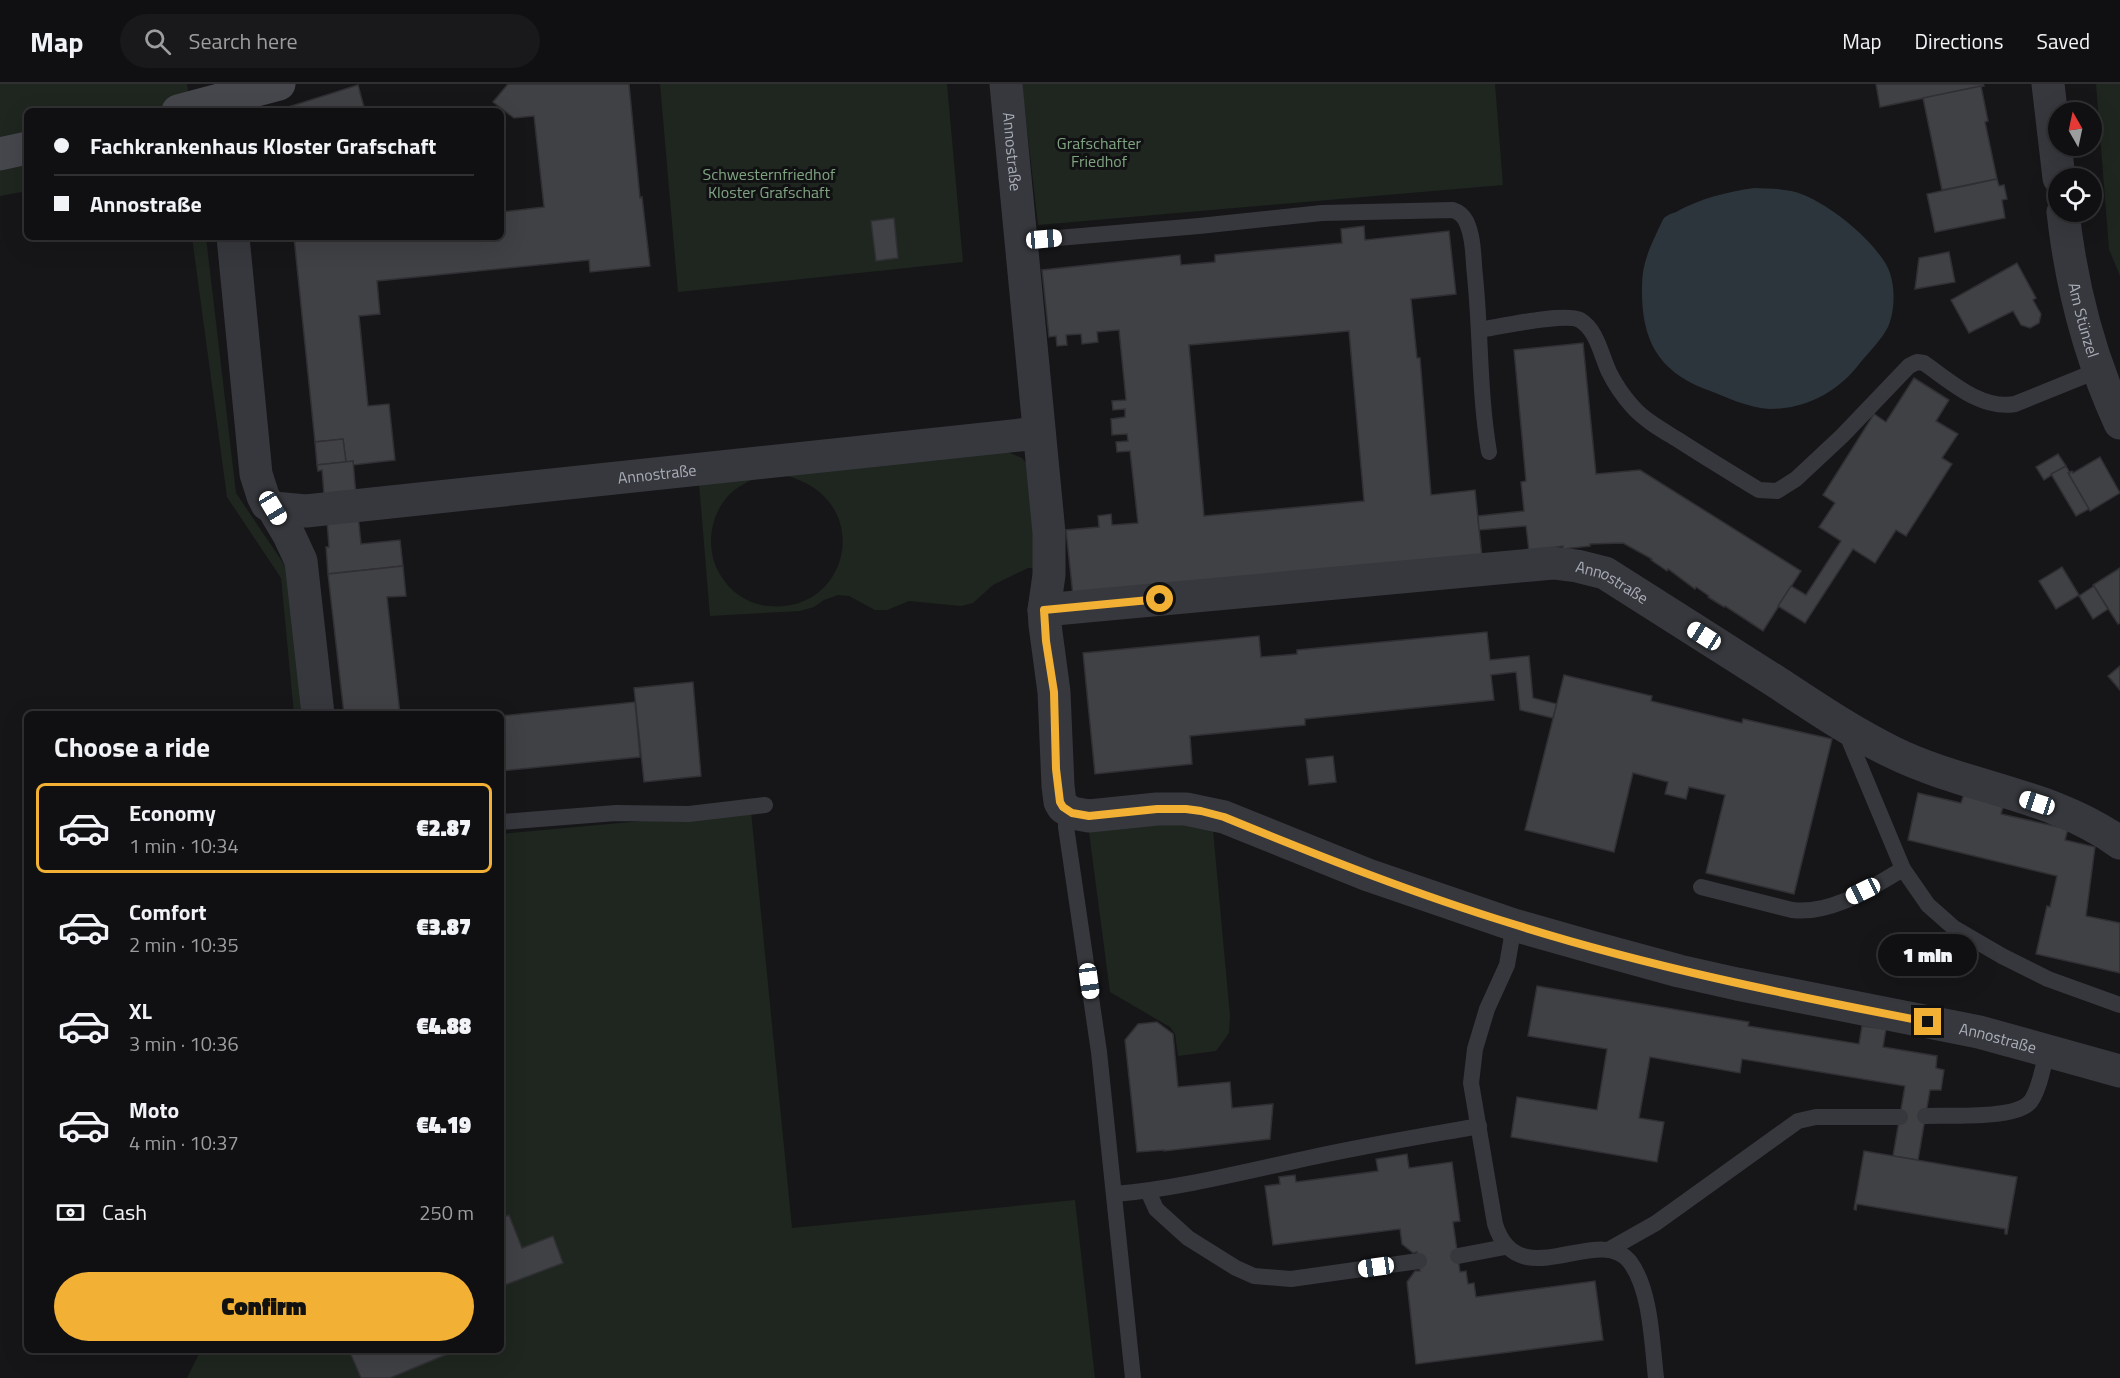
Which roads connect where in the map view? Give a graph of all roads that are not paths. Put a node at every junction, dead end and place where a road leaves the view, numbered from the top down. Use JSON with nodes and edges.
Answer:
{"nodes":[{"id":1,"x":279,"y":84,"type":"edge"},
{"id":2,"x":1006,"y":84,"type":"edge"},
{"id":3,"x":2048,"y":84,"type":"edge"},
{"id":4,"x":219,"y":106,"type":"edge"},
{"id":5,"x":203,"y":108,"type":"edge"},
{"id":6,"x":24,"y":149,"type":"edge"},
{"id":7,"x":0,"y":154,"type":"edge"},
{"id":8,"x":2058,"y":168,"type":"edge"},
{"id":9,"x":2064,"y":222,"type":"edge"},
{"id":10,"x":233,"y":240,"type":"edge"},
{"id":11,"x":1022,"y":241,"type":"junction"},
{"id":12,"x":1479,"y":330,"type":"junction"},
{"id":13,"x":2098,"y":370,"type":"junction"},
{"id":14,"x":2120,"y":423,"type":"edge"},
{"id":15,"x":1039,"y":433,"type":"junction"},
{"id":16,"x":1489,"y":452,"type":"dead end"},
{"id":17,"x":273,"y":508,"type":"junction"},
{"id":18,"x":1044,"y":610,"type":"junction"},
{"id":19,"x":318,"y":711,"type":"edge"},
{"id":20,"x":1843,"y":725,"type":"junction"},
{"id":21,"x":765,"y":805,"type":"dead end"},
{"id":22,"x":1066,"y":810,"type":"junction"},
{"id":23,"x":504,"y":822,"type":"edge"},
{"id":24,"x":2120,"y":843,"type":"edge"},
{"id":25,"x":1903,"y":869,"type":"junction"},
{"id":26,"x":1701,"y":887,"type":"dead end"},
{"id":27,"x":1514,"y":925,"type":"junction"},
{"id":28,"x":2120,"y":1005,"type":"edge"},
{"id":29,"x":2047,"y":1051,"type":"junction"},
{"id":30,"x":2120,"y":1071,"type":"edge"},
{"id":31,"x":1925,"y":1116,"type":"dead end"},
{"id":32,"x":1900,"y":1117,"type":"dead end"},
{"id":33,"x":1479,"y":1126,"type":"junction"},
{"id":34,"x":1148,"y":1191,"type":"junction"},
{"id":35,"x":1115,"y":1194,"type":"junction"},
{"id":36,"x":1505,"y":1246,"type":"junction"},
{"id":37,"x":1610,"y":1249,"type":"junction"},
{"id":38,"x":1458,"y":1256,"type":"dead end"},
{"id":39,"x":1419,"y":1261,"type":"dead end"},
{"id":40,"x":1133,"y":1378,"type":"edge"},
{"id":41,"x":1656,"y":1378,"type":"edge"}],
"edges":[{"from":1,"to":4,"type":"street"},
{"from":2,"to":11,"type":"street","name":"Annostraße"},
{"from":3,"to":8,"type":"street"},
{"from":4,"to":5,"type":"street"},
{"from":6,"to":7,"type":"street"},
{"from":9,"to":13,"type":"street","name":"Am Stünzel"},
{"from":10,"to":17,"type":"street"},
{"from":11,"to":12,"type":"lane"},
{"from":11,"to":15,"type":"street","name":"Annostraße"},
{"from":12,"to":13,"type":"lane"},
{"from":12,"to":16,"type":"lane"},
{"from":13,"to":14,"type":"street","name":"Am Stünzel"},
{"from":15,"to":17,"type":"street","name":"Annostraße"},
{"from":15,"to":18,"type":"street","name":"Annostraße"},
{"from":17,"to":19,"type":"street"},
{"from":18,"to":20,"type":"street","name":"Annostraße"},
{"from":18,"to":22,"type":"street","name":"Annostraße"},
{"from":20,"to":24,"type":"street","name":"Annostraße"},
{"from":20,"to":25,"type":"lane"},
{"from":21,"to":23,"type":"lane"},
{"from":22,"to":27,"type":"street","name":"Annostraße"},
{"from":22,"to":35,"type":"lane"},
{"from":25,"to":26,"type":"lane"},
{"from":25,"to":28,"type":"lane"},
{"from":27,"to":29,"type":"street","name":"Annostraße"},
{"from":27,"to":33,"type":"lane"},
{"from":29,"to":30,"type":"street","name":"Annostraße"},
{"from":29,"to":31,"type":"lane"},
{"from":32,"to":37,"type":"lane"},
{"from":33,"to":34,"type":"lane"},
{"from":33,"to":36,"type":"lane"},
{"from":34,"to":35,"type":"lane"},
{"from":34,"to":39,"type":"lane"},
{"from":35,"to":40,"type":"lane"},
{"from":36,"to":37,"type":"lane"},
{"from":36,"to":38,"type":"lane"},
{"from":37,"to":41,"type":"lane"}]}
